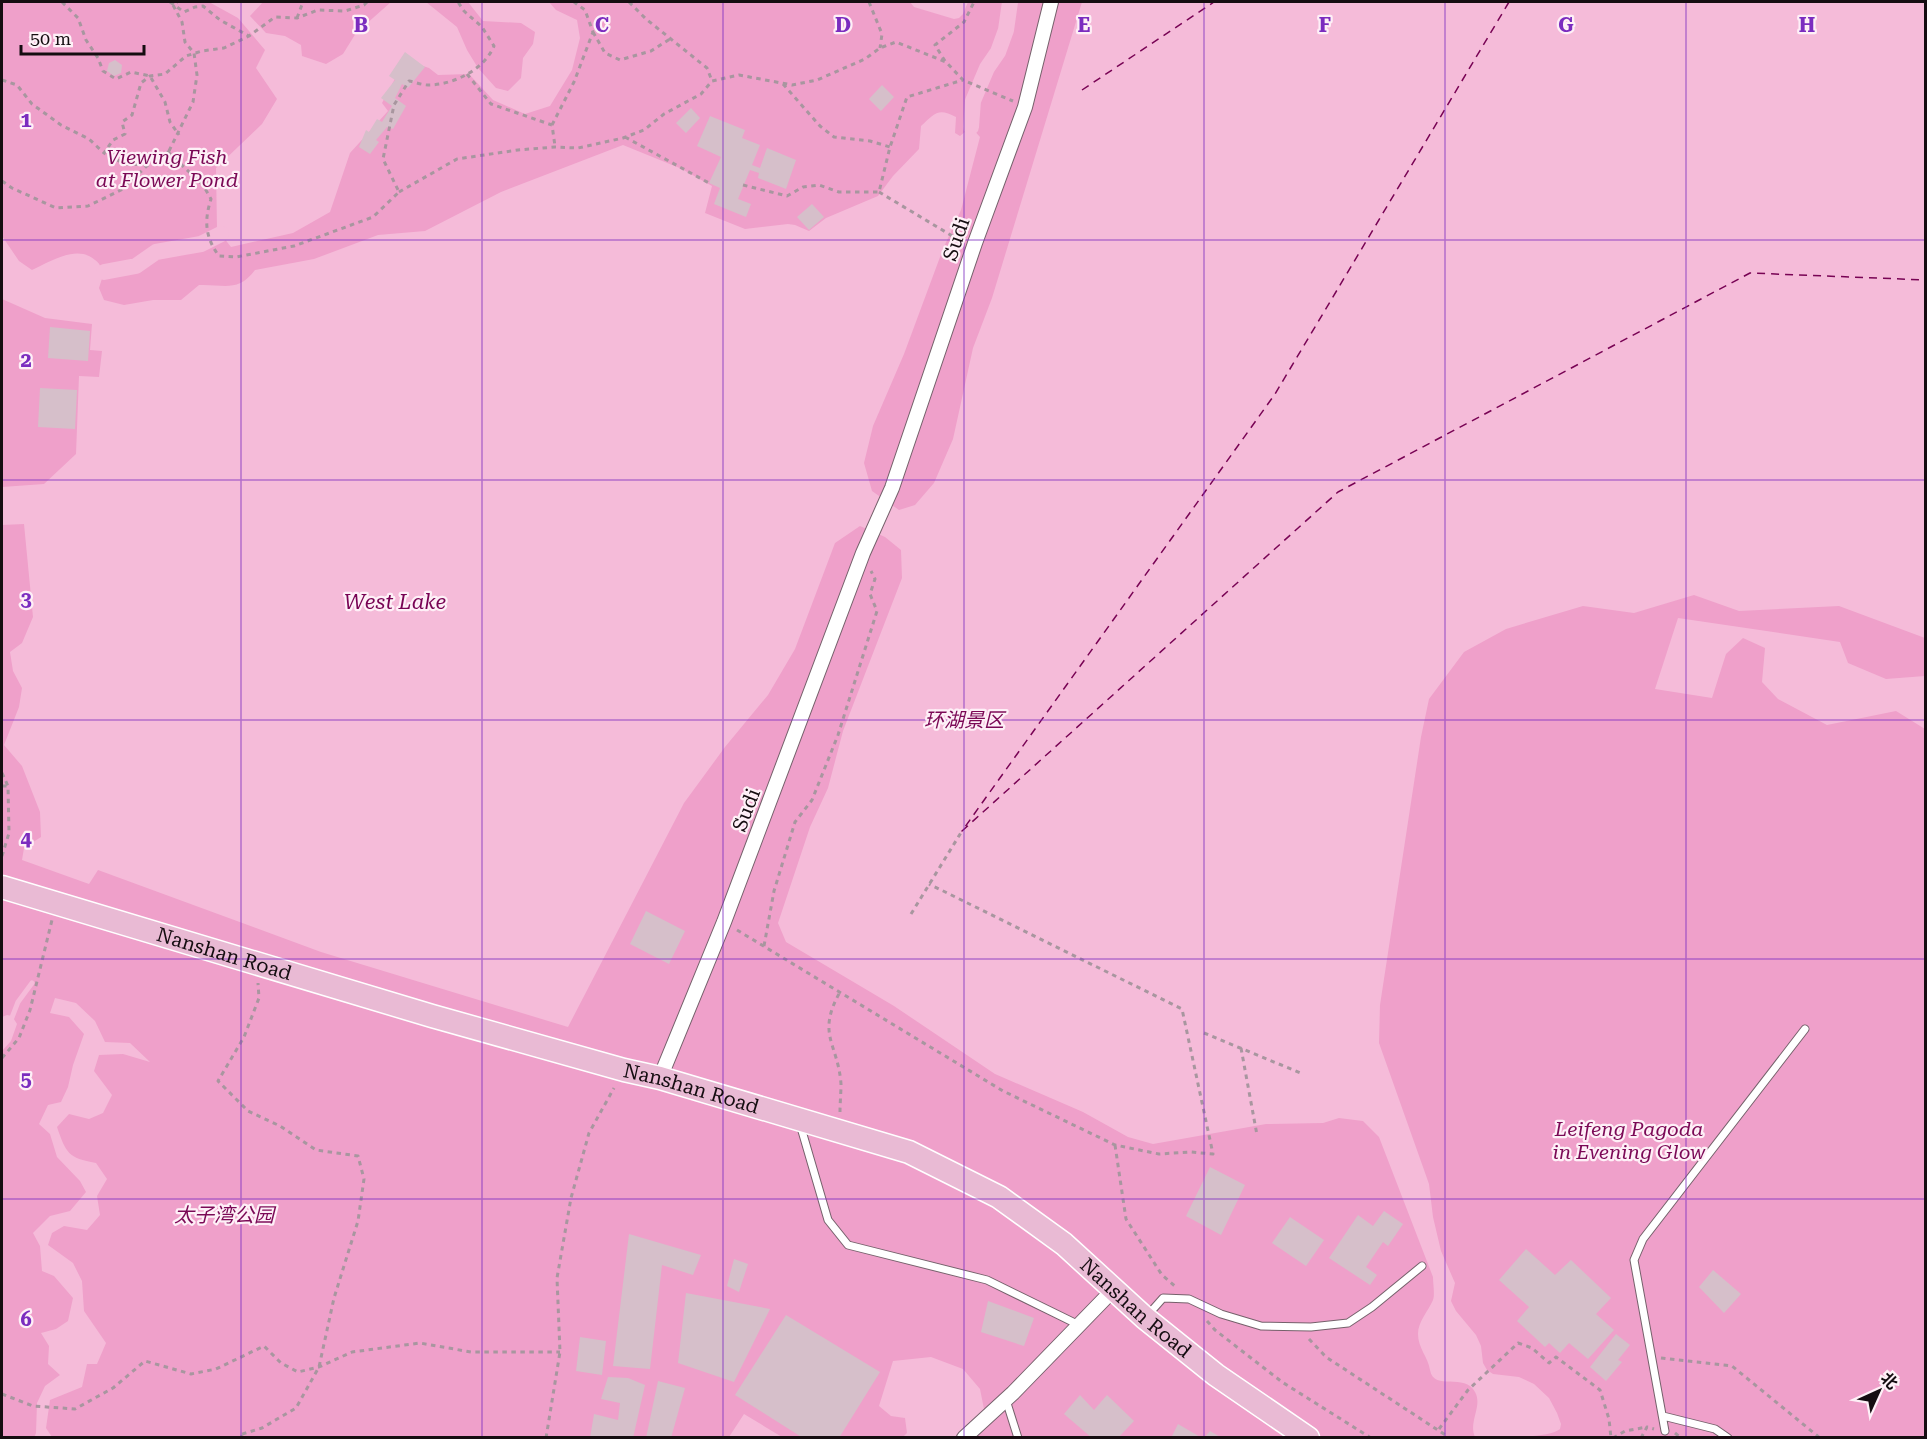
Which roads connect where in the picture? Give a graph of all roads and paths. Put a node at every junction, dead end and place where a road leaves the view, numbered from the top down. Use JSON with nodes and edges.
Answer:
{"nodes":[{"id":1,"x":62,"y":2,"type":"edge"},
{"id":2,"x":177,"y":2,"type":"edge"},
{"id":3,"x":303,"y":2,"type":"edge"},
{"id":4,"x":367,"y":2,"type":"edge"},
{"id":5,"x":458,"y":2,"type":"edge"},
{"id":6,"x":574,"y":2,"type":"edge"},
{"id":7,"x":629,"y":2,"type":"edge"},
{"id":8,"x":870,"y":2,"type":"edge"},
{"id":9,"x":974,"y":2,"type":"edge"},
{"id":10,"x":1051,"y":2,"type":"edge"},
{"id":11,"x":172,"y":3,"type":"edge"},
{"id":12,"x":297,"y":18,"type":"junction"},
{"id":13,"x":593,"y":32,"type":"junction"},
{"id":14,"x":249,"y":36,"type":"junction"},
{"id":15,"x":670,"y":39,"type":"junction"},
{"id":16,"x":880,"y":48,"type":"junction"},
{"id":17,"x":194,"y":53,"type":"junction"},
{"id":18,"x":946,"y":63,"type":"junction"},
{"id":19,"x":468,"y":74,"type":"junction"},
{"id":20,"x":150,"y":75,"type":"junction"},
{"id":21,"x":2,"y":80,"type":"edge"},
{"id":22,"x":963,"y":80,"type":"junction"},
{"id":23,"x":712,"y":81,"type":"junction"},
{"id":24,"x":782,"y":83,"type":"junction"},
{"id":25,"x":1001,"y":96,"type":"dead end"},
{"id":26,"x":552,"y":125,"type":"junction"},
{"id":27,"x":179,"y":135,"type":"junction"},
{"id":28,"x":626,"y":137,"type":"junction"},
{"id":29,"x":555,"y":147,"type":"junction"},
{"id":30,"x":890,"y":147,"type":"junction"},
{"id":31,"x":168,"y":152,"type":"junction"},
{"id":32,"x":104,"y":153,"type":"junction"},
{"id":33,"x":148,"y":165,"type":"junction"},
{"id":34,"x":2,"y":181,"type":"edge"},
{"id":35,"x":710,"y":183,"type":"dead end"},
{"id":36,"x":743,"y":185,"type":"dead end"},
{"id":37,"x":399,"y":192,"type":"junction"},
{"id":38,"x":879,"y":192,"type":"junction"},
{"id":39,"x":954,"y":237,"type":"dead end"},
{"id":40,"x":863,"y":553,"type":"junction"},
{"id":41,"x":2,"y":773,"type":"edge"},
{"id":42,"x":2,"y":786,"type":"edge"},
{"id":43,"x":8,"y":786,"type":"junction"},
{"id":44,"x":962,"y":831,"type":"dead end"},
{"id":45,"x":2,"y":856,"type":"edge"},
{"id":46,"x":929,"y":884,"type":"junction"},
{"id":47,"x":2,"y":887,"type":"edge"},
{"id":48,"x":55,"y":904,"type":"junction"},
{"id":49,"x":911,"y":914,"type":"dead end"},
{"id":50,"x":724,"y":922,"type":"junction"},
{"id":51,"x":764,"y":946,"type":"junction"},
{"id":52,"x":255,"y":963,"type":"junction"},
{"id":53,"x":840,"y":992,"type":"junction"},
{"id":54,"x":1805,"y":1029,"type":"dead end"},
{"id":55,"x":1204,"y":1033,"type":"dead end"},
{"id":56,"x":1241,"y":1048,"type":"junction"},
{"id":57,"x":2,"y":1058,"type":"edge"},
{"id":58,"x":624,"y":1070,"type":"junction"},
{"id":59,"x":1303,"y":1074,"type":"dead end"},
{"id":60,"x":660,"y":1078,"type":"junction"},
{"id":61,"x":803,"y":1120,"type":"junction"},
{"id":62,"x":839,"y":1131,"type":"junction"},
{"id":63,"x":1257,"y":1135,"type":"dead end"},
{"id":64,"x":1422,"y":1266,"type":"dead end"},
{"id":65,"x":1114,"y":1289,"type":"junction"},
{"id":66,"x":1145,"y":1318,"type":"junction"},
{"id":67,"x":1079,"y":1325,"type":"junction"},
{"id":68,"x":1298,"y":1327,"type":"junction"},
{"id":69,"x":560,"y":1352,"type":"junction"},
{"id":70,"x":1652,"y":1357,"type":"junction"},
{"id":71,"x":319,"y":1368,"type":"junction"},
{"id":72,"x":2,"y":1394,"type":"edge"},
{"id":73,"x":1005,"y":1400,"type":"junction"},
{"id":74,"x":1663,"y":1416,"type":"junction"},
{"id":75,"x":1647,"y":1427,"type":"dead end"},
{"id":76,"x":1439,"y":1429,"type":"junction"},
{"id":77,"x":1665,"y":1431,"type":"dead end"},
{"id":78,"x":244,"y":1437,"type":"edge"},
{"id":79,"x":546,"y":1437,"type":"edge"},
{"id":80,"x":964,"y":1437,"type":"edge"},
{"id":81,"x":1018,"y":1437,"type":"edge"},
{"id":82,"x":1308,"y":1437,"type":"edge"},
{"id":83,"x":1450,"y":1437,"type":"edge"},
{"id":84,"x":1612,"y":1437,"type":"edge"},
{"id":85,"x":1728,"y":1437,"type":"edge"},
{"id":86,"x":1820,"y":1437,"type":"edge"}],
"edges":[{"from":1,"to":20,"type":"path"},
{"from":2,"to":11,"type":"path"},
{"from":3,"to":12,"type":"path"},
{"from":4,"to":12,"type":"path"},
{"from":5,"to":19,"type":"path"},
{"from":6,"to":13,"type":"path"},
{"from":7,"to":15,"type":"path"},
{"from":8,"to":16,"type":"path"},
{"from":9,"to":18,"type":"path"},
{"from":10,"to":40,"type":"street","name":"Sudi"},
{"from":11,"to":14,"type":"path"},
{"from":11,"to":17,"type":"path"},
{"from":12,"to":14,"type":"path"},
{"from":13,"to":15,"type":"path"},
{"from":13,"to":26,"type":"path"},
{"from":14,"to":17,"type":"path"},
{"from":15,"to":23,"type":"path"},
{"from":16,"to":18,"type":"path"},
{"from":16,"to":24,"type":"path"},
{"from":17,"to":20,"type":"path"},
{"from":17,"to":27,"type":"path"},
{"from":18,"to":22,"type":"path"},
{"from":19,"to":26,"type":"path"},
{"from":19,"to":37,"type":"path"},
{"from":20,"to":27,"type":"path"},
{"from":20,"to":32,"type":"path"},
{"from":21,"to":32,"type":"path"},
{"from":22,"to":25,"type":"path"},
{"from":22,"to":30,"type":"path"},
{"from":23,"to":24,"type":"path"},
{"from":23,"to":28,"type":"path"},
{"from":24,"to":30,"type":"path"},
{"from":26,"to":29,"type":"path"},
{"from":27,"to":31,"type":"path"},
{"from":28,"to":29,"type":"path"},
{"from":28,"to":35,"type":"path"},
{"from":29,"to":37,"type":"path"},
{"from":30,"to":38,"type":"path"},
{"from":31,"to":33,"type":"path"},
{"from":31,"to":37,"type":"path"},
{"from":32,"to":33,"type":"path"},
{"from":33,"to":34,"type":"path"},
{"from":36,"to":38,"type":"path"},
{"from":38,"to":39,"type":"path"},
{"from":40,"to":50,"type":"street","name":"Sudi"},
{"from":40,"to":51,"type":"path"},
{"from":41,"to":43,"type":"path"},
{"from":42,"to":43,"type":"path"},
{"from":43,"to":45,"type":"path"},
{"from":44,"to":46,"type":"path"},
{"from":46,"to":49,"type":"path"},
{"from":46,"to":53,"type":"path"},
{"from":47,"to":48,"type":"main road","name":"Nanshan Road"},
{"from":48,"to":52,"type":"main road","name":"Nanshan Road"},
{"from":48,"to":57,"type":"path"},
{"from":50,"to":51,"type":"path"},
{"from":50,"to":60,"type":"street","name":"Sudi"},
{"from":51,"to":53,"type":"path"},
{"from":52,"to":58,"type":"main road","name":"Nanshan Road"},
{"from":52,"to":71,"type":"path"},
{"from":53,"to":62,"type":"path"},
{"from":54,"to":70,"type":"lane"},
{"from":55,"to":56,"type":"path"},
{"from":56,"to":59,"type":"path"},
{"from":56,"to":63,"type":"path"},
{"from":58,"to":60,"type":"main road","name":"Nanshan Road"},
{"from":58,"to":69,"type":"path"},
{"from":60,"to":61,"type":"main road","name":"Nanshan Road"},
{"from":61,"to":62,"type":"main road","name":"Nanshan Road"},
{"from":61,"to":67,"type":"lane"},
{"from":62,"to":65,"type":"main road","name":"Nanshan Road"},
{"from":64,"to":68,"type":"lane"},
{"from":65,"to":66,"type":"main road","name":"Nanshan Road"},
{"from":65,"to":67,"type":"street"},
{"from":66,"to":68,"type":"lane"},
{"from":66,"to":82,"type":"main road","name":"Nanshan Road"},
{"from":67,"to":73,"type":"street"},
{"from":68,"to":76,"type":"path"},
{"from":69,"to":71,"type":"path"},
{"from":69,"to":79,"type":"path"},
{"from":70,"to":74,"type":"lane"},
{"from":70,"to":86,"type":"path"},
{"from":71,"to":72,"type":"path"},
{"from":71,"to":78,"type":"path"},
{"from":73,"to":80,"type":"street"},
{"from":73,"to":81,"type":"lane"},
{"from":74,"to":77,"type":"lane"},
{"from":74,"to":85,"type":"lane"},
{"from":75,"to":84,"type":"path"},
{"from":76,"to":83,"type":"path"},
{"from":76,"to":84,"type":"path"}]}
